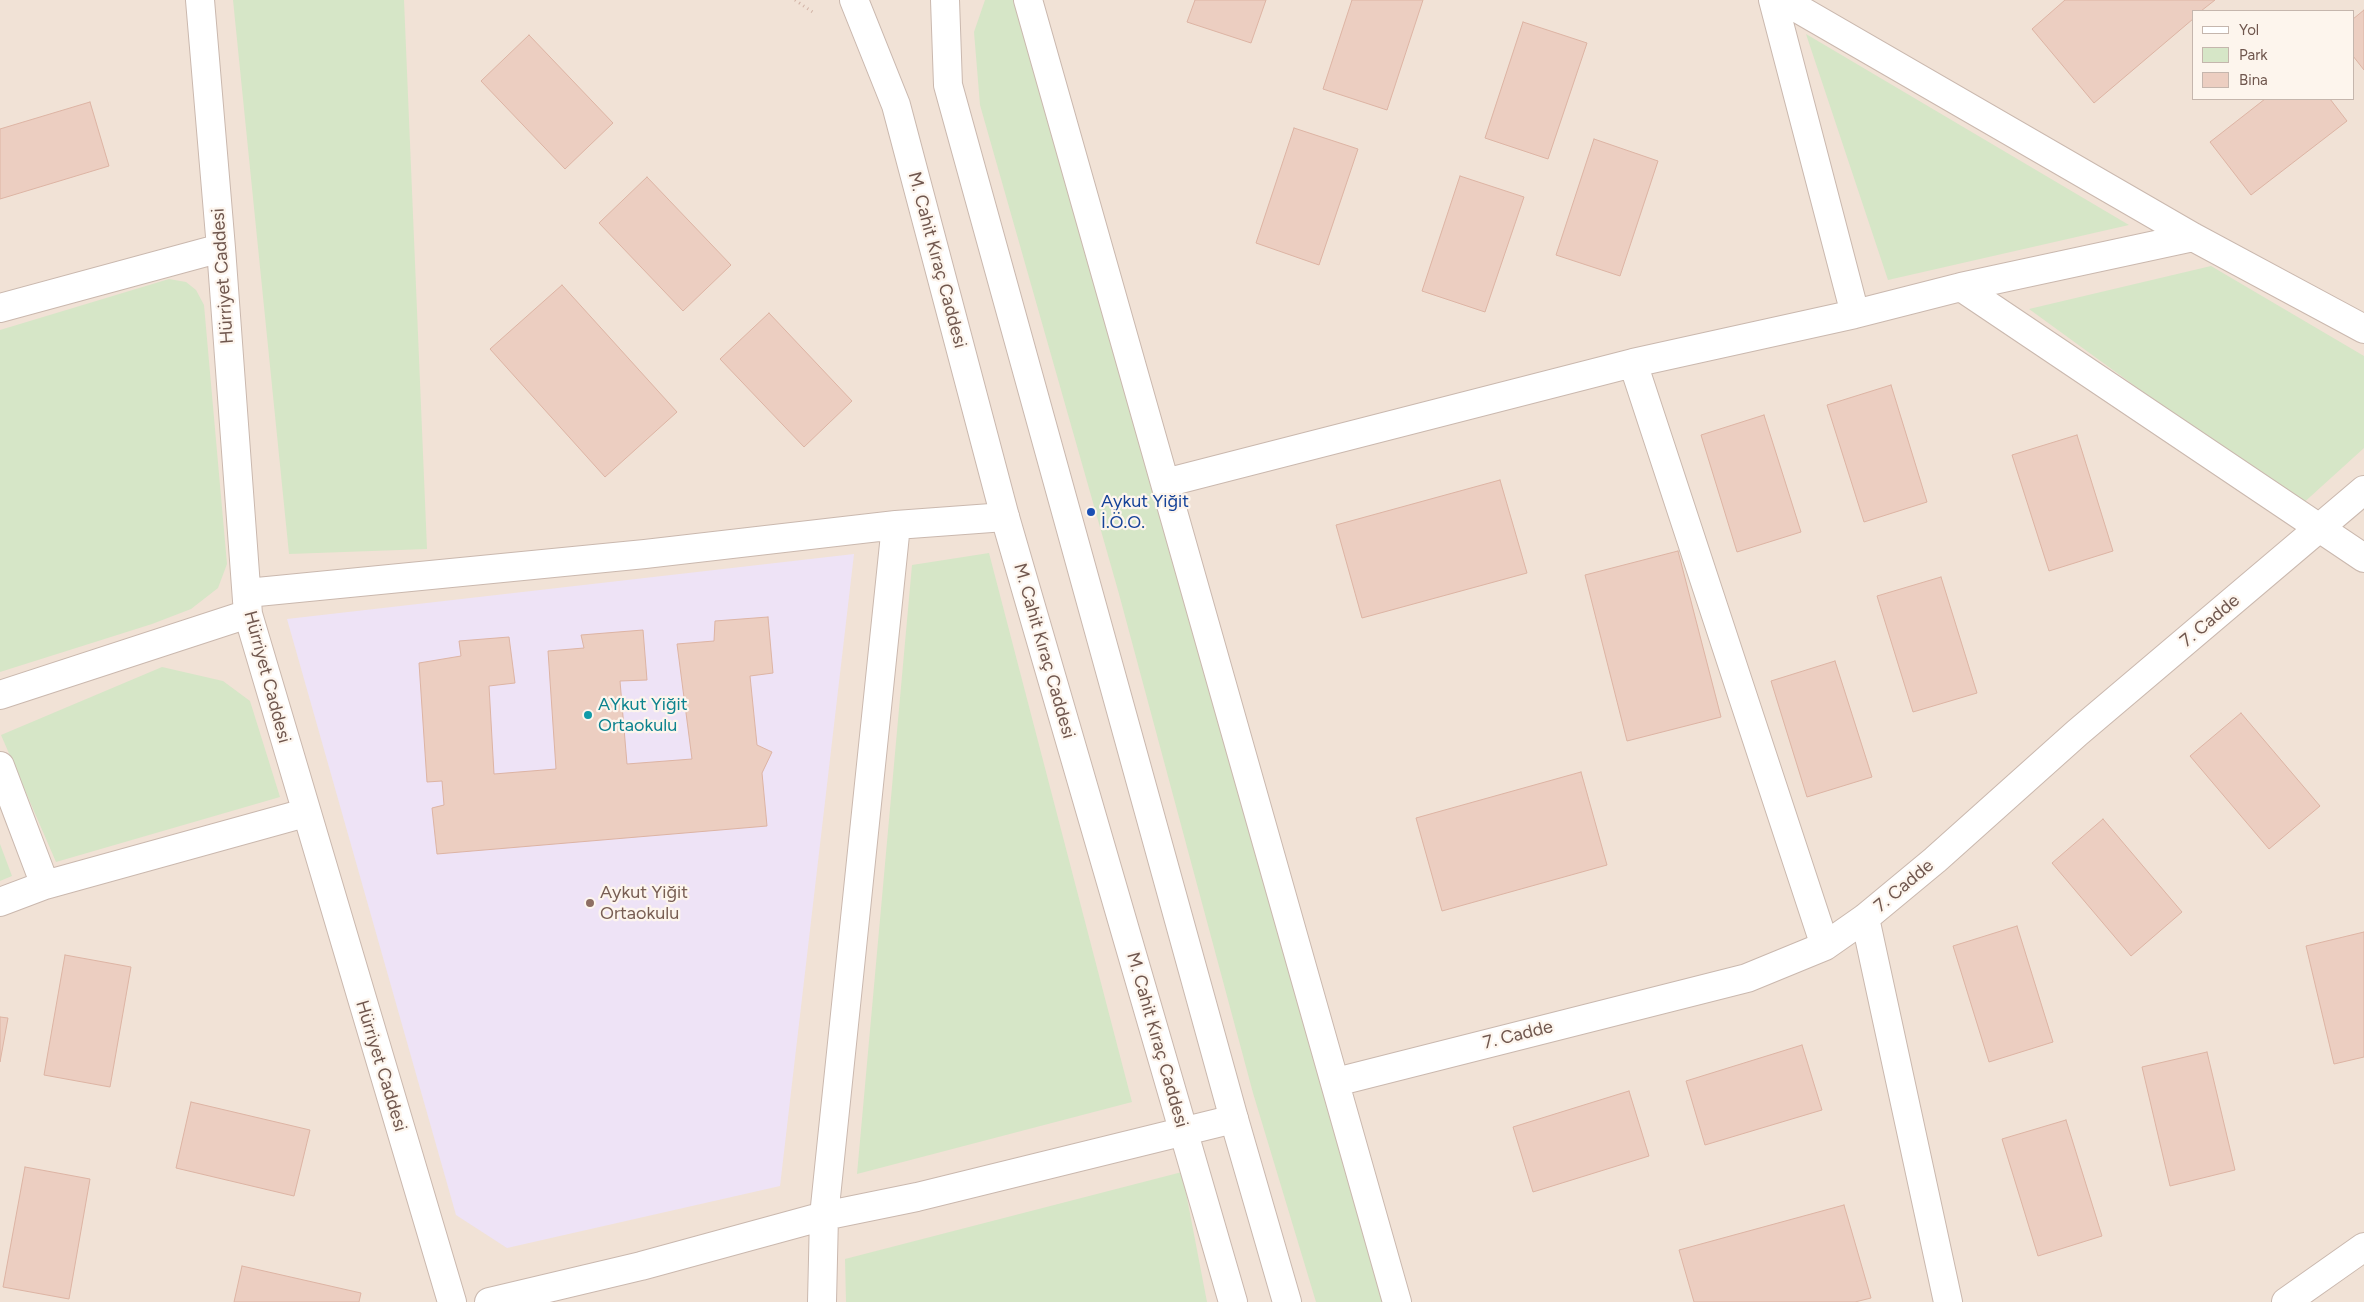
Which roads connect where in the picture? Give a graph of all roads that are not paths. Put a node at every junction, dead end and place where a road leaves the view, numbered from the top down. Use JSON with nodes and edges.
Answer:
{"nodes":[{"id":1,"x":200,"y":0,"type":"edge"},
{"id":2,"x":854,"y":0,"type":"edge"},
{"id":3,"x":945,"y":0,"type":"edge"},
{"id":4,"x":1028,"y":0,"type":"edge"},
{"id":5,"x":1773,"y":0,"type":"edge"},
{"id":6,"x":1783,"y":0,"type":"edge"},
{"id":7,"x":2193,"y":237,"type":"junction"},
{"id":8,"x":221,"y":248,"type":"junction"},
{"id":9,"x":1961,"y":287,"type":"junction"},
{"id":10,"x":0,"y":308,"type":"edge"},
{"id":11,"x":1855,"y":314,"type":"junction"},
{"id":12,"x":2364,"y":329,"type":"edge"},
{"id":13,"x":1633,"y":363,"type":"junction"},
{"id":14,"x":1164,"y":483,"type":"junction"},
{"id":15,"x":2364,"y":490,"type":"edge"},
{"id":16,"x":1005,"y":517,"type":"junction"},
{"id":17,"x":896,"y":525,"type":"junction"},
{"id":18,"x":2320,"y":528,"type":"junction"},
{"id":19,"x":2364,"y":558,"type":"edge"},
{"id":20,"x":247,"y":604,"type":"junction"},
{"id":21,"x":0,"y":695,"type":"edge"},
{"id":22,"x":0,"y":766,"type":"edge"},
{"id":23,"x":306,"y":813,"type":"junction"},
{"id":24,"x":45,"y":885,"type":"junction"},
{"id":25,"x":0,"y":902,"type":"edge"},
{"id":26,"x":1865,"y":918,"type":"junction"},
{"id":27,"x":1825,"y":946,"type":"junction"},
{"id":28,"x":1336,"y":1082,"type":"junction"},
{"id":29,"x":1234,"y":1118,"type":"junction"},
{"id":30,"x":1184,"y":1131,"type":"junction"},
{"id":31,"x":824,"y":1216,"type":"junction"},
{"id":32,"x":2364,"y":1247,"type":"edge"},
{"id":33,"x":452,"y":1302,"type":"edge"},
{"id":34,"x":489,"y":1302,"type":"edge"},
{"id":35,"x":822,"y":1302,"type":"edge"},
{"id":36,"x":1233,"y":1302,"type":"edge"},
{"id":37,"x":1287,"y":1302,"type":"edge"},
{"id":38,"x":1397,"y":1302,"type":"edge"},
{"id":39,"x":1948,"y":1302,"type":"edge"},
{"id":40,"x":2286,"y":1302,"type":"edge"}],
"edges":[{"from":1,"to":8,"type":"street","name":"Hürriyet Caddesi"},
{"from":2,"to":16,"type":"street","name":"M. Cahit Kıraç Caddesi"},
{"from":3,"to":29,"type":"street"},
{"from":4,"to":14,"type":"street"},
{"from":5,"to":11,"type":"street"},
{"from":6,"to":7,"type":"street"},
{"from":7,"to":9,"type":"street"},
{"from":7,"to":12,"type":"street"},
{"from":8,"to":10,"type":"street"},
{"from":8,"to":20,"type":"street","name":"Hürriyet Caddesi"},
{"from":9,"to":11,"type":"street"},
{"from":9,"to":18,"type":"street"},
{"from":11,"to":13,"type":"street"},
{"from":13,"to":14,"type":"street"},
{"from":13,"to":27,"type":"street"},
{"from":14,"to":28,"type":"street"},
{"from":15,"to":18,"type":"street","name":"7. Cadde"},
{"from":16,"to":17,"type":"street"},
{"from":16,"to":30,"type":"street","name":"M. Cahit Kıraç Caddesi"},
{"from":17,"to":20,"type":"street"},
{"from":17,"to":31,"type":"street"},
{"from":18,"to":19,"type":"street"},
{"from":18,"to":26,"type":"street","name":"7. Cadde"},
{"from":20,"to":21,"type":"street"},
{"from":20,"to":23,"type":"street","name":"Hürriyet Caddesi"},
{"from":22,"to":24,"type":"street"},
{"from":23,"to":24,"type":"street"},
{"from":23,"to":33,"type":"street","name":"Hürriyet Caddesi"},
{"from":24,"to":25,"type":"street"},
{"from":26,"to":27,"type":"street","name":"7. Cadde"},
{"from":26,"to":39,"type":"street"},
{"from":27,"to":28,"type":"street","name":"7. Cadde"},
{"from":28,"to":38,"type":"street"},
{"from":29,"to":30,"type":"street"},
{"from":29,"to":37,"type":"street"},
{"from":30,"to":31,"type":"street"},
{"from":30,"to":36,"type":"street","name":"M. Cahit Kıraç Caddesi"},
{"from":31,"to":34,"type":"street"},
{"from":31,"to":35,"type":"street"},
{"from":32,"to":40,"type":"street"}]}
